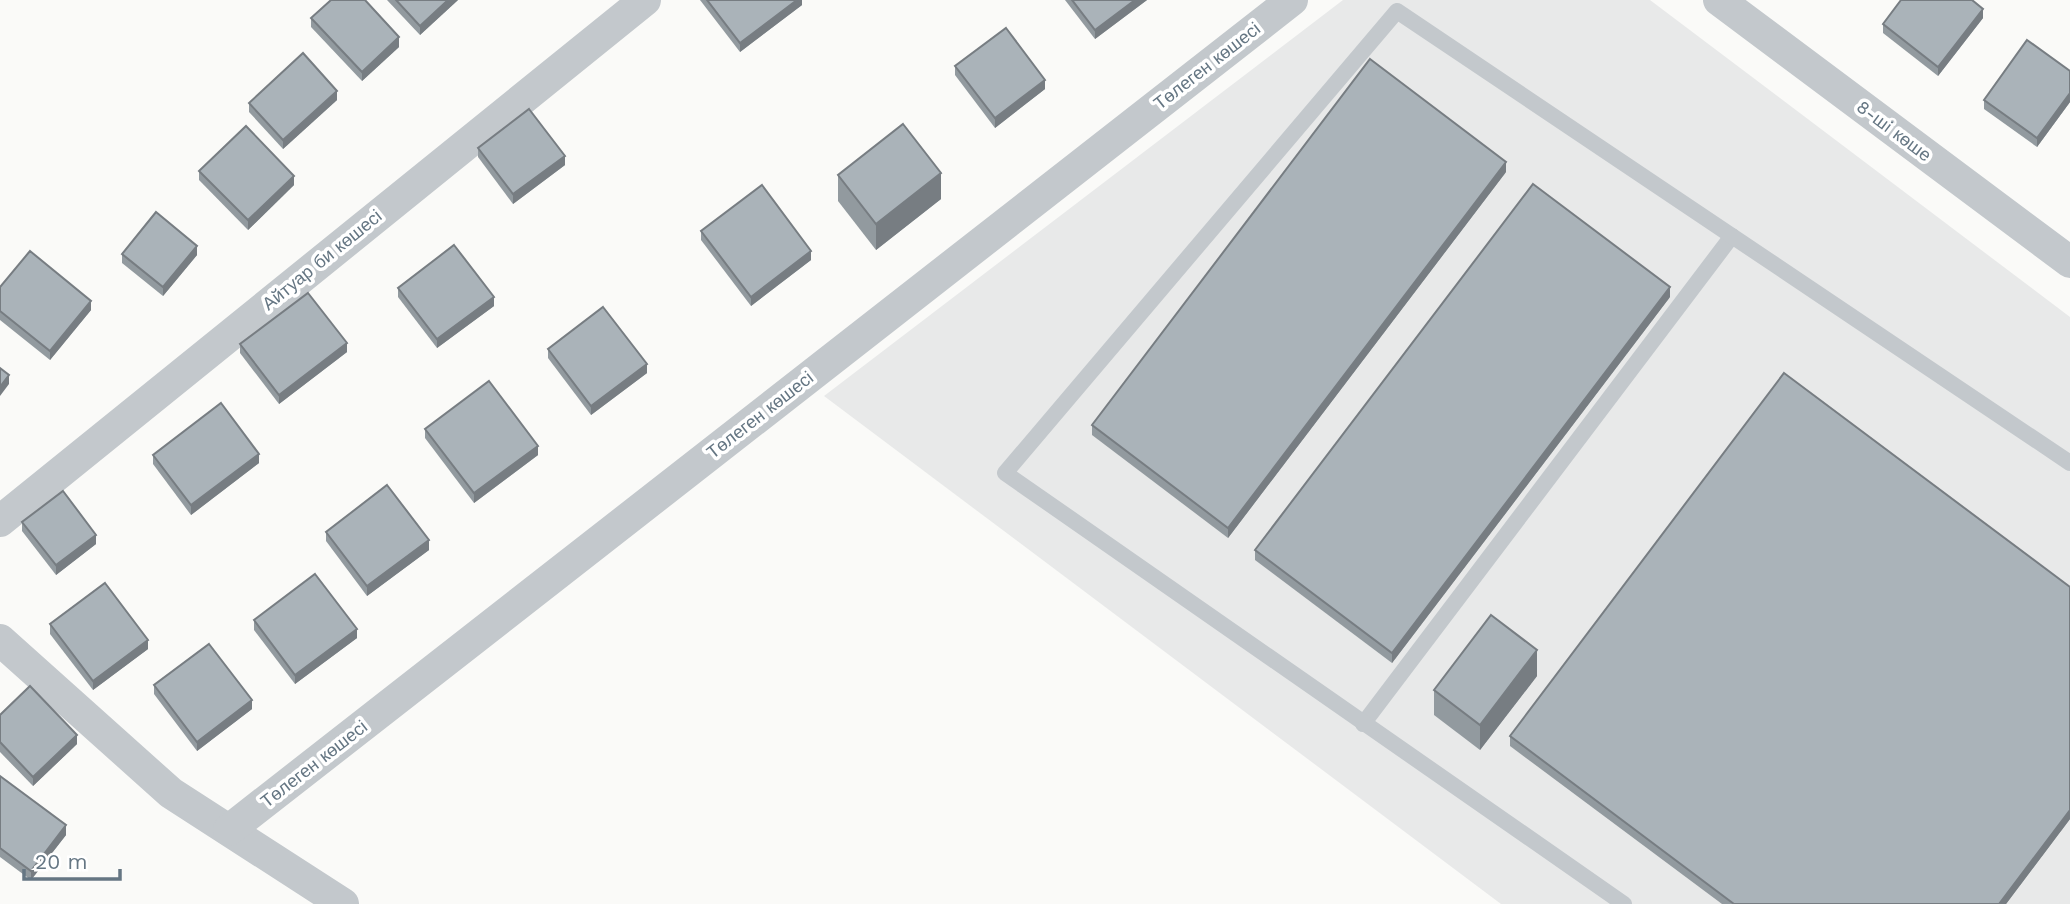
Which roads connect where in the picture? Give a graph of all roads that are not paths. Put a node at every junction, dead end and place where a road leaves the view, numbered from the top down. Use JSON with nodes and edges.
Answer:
{"nodes":[{"id":1,"x":645,"y":0,"type":"edge"},
{"id":2,"x":1292,"y":0,"type":"edge"},
{"id":3,"x":1719,"y":0,"type":"edge"},
{"id":4,"x":1732,"y":236,"type":"junction"},
{"id":5,"x":2070,"y":262,"type":"edge"},
{"id":6,"x":2070,"y":463,"type":"edge"},
{"id":7,"x":0,"y":521,"type":"edge"},
{"id":8,"x":0,"y":640,"type":"edge"},
{"id":9,"x":1363,"y":724,"type":"junction"},
{"id":10,"x":229,"y":830,"type":"junction"},
{"id":11,"x":343,"y":904,"type":"edge"},
{"id":12,"x":1625,"y":904,"type":"edge"}],
"edges":[{"from":1,"to":7,"type":"street","name":"Айтуар би көшесі"},
{"from":2,"to":10,"type":"street","name":"Төлеген көшесі"},
{"from":3,"to":5,"type":"street","name":"8-шi көше"},
{"from":4,"to":6,"type":"lane"},
{"from":4,"to":9,"type":"lane"},
{"from":4,"to":9,"type":"lane"},
{"from":8,"to":10,"type":"street"},
{"from":9,"to":12,"type":"lane"},
{"from":10,"to":11,"type":"street"}]}
